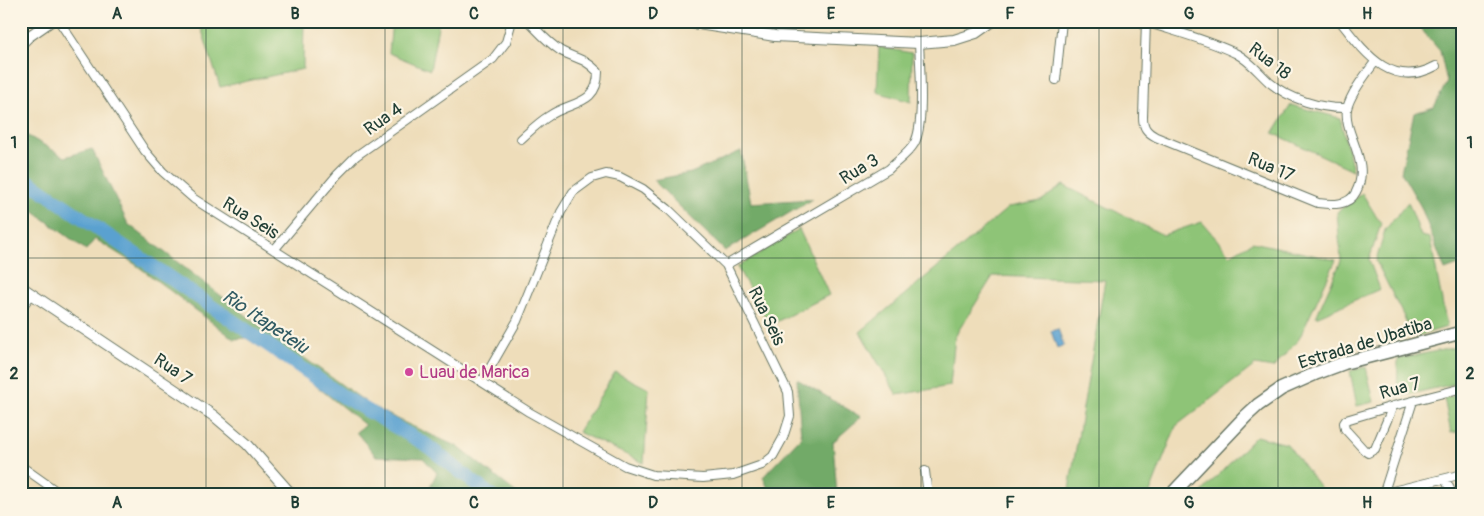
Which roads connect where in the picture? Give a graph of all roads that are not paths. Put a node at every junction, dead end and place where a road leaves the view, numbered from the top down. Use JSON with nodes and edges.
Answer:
{"nodes":[{"id":1,"x":51,"y":21,"type":"edge"},
{"id":2,"x":59,"y":21,"type":"edge"},
{"id":3,"x":512,"y":21,"type":"edge"},
{"id":4,"x":528,"y":21,"type":"edge"},
{"id":5,"x":679,"y":21,"type":"edge"},
{"id":6,"x":992,"y":21,"type":"edge"},
{"id":7,"x":1062,"y":21,"type":"edge"},
{"id":8,"x":1340,"y":21,"type":"edge"},
{"id":9,"x":1146,"y":22,"type":"edge"},
{"id":10,"x":920,"y":43,"type":"junction"},
{"id":11,"x":21,"y":44,"type":"edge"},
{"id":12,"x":1375,"y":62,"type":"junction"},
{"id":13,"x":1436,"y":66,"type":"dead end"},
{"id":14,"x":1056,"y":80,"type":"dead end"},
{"id":15,"x":1347,"y":108,"type":"junction"},
{"id":16,"x":521,"y":138,"type":"dead end"},
{"id":17,"x":274,"y":250,"type":"junction"},
{"id":18,"x":726,"y":265,"type":"junction"},
{"id":19,"x":21,"y":287,"type":"edge"},
{"id":20,"x":32,"y":294,"type":"junction"},
{"id":21,"x":21,"y":308,"type":"edge"},
{"id":22,"x":1463,"y":332,"type":"edge"},
{"id":23,"x":482,"y":382,"type":"junction"},
{"id":24,"x":1463,"y":388,"type":"edge"},
{"id":25,"x":1413,"y":401,"type":"junction"},
{"id":26,"x":1393,"y":406,"type":"junction"},
{"id":27,"x":21,"y":466,"type":"edge"},
{"id":28,"x":924,"y":471,"type":"dead end"},
{"id":29,"x":1463,"y":474,"type":"edge"},
{"id":30,"x":1388,"y":479,"type":"junction"},
{"id":31,"x":1445,"y":479,"type":"junction"},
{"id":32,"x":1400,"y":489,"type":"junction"},
{"id":33,"x":1463,"y":489,"type":"edge"},
{"id":34,"x":1384,"y":494,"type":"edge"},
{"id":35,"x":62,"y":495,"type":"edge"},
{"id":36,"x":292,"y":495,"type":"edge"},
{"id":37,"x":928,"y":495,"type":"edge"},
{"id":38,"x":1172,"y":495,"type":"edge"},
{"id":39,"x":1455,"y":495,"type":"edge"}],
"edges":[{"from":1,"to":11,"type":"street"},
{"from":2,"to":17,"type":"street","name":"Rua Seis"},
{"from":3,"to":17,"type":"street","name":"Rua 4"},
{"from":4,"to":16,"type":"street"},
{"from":5,"to":10,"type":"street"},
{"from":6,"to":10,"type":"street"},
{"from":7,"to":14,"type":"street"},
{"from":8,"to":12,"type":"street"},
{"from":9,"to":15,"type":"street","name":"Rua 18"},
{"from":9,"to":15,"type":"street","name":"Rua 17"},
{"from":10,"to":18,"type":"street","name":"Rua 3"},
{"from":12,"to":13,"type":"street"},
{"from":12,"to":15,"type":"street"},
{"from":17,"to":23,"type":"street","name":"Rua Seis"},
{"from":18,"to":23,"type":"street","name":"Rua Seis"},
{"from":18,"to":23,"type":"street","name":"Rua Seis"},
{"from":19,"to":20,"type":"street","name":"Rua 7"},
{"from":20,"to":21,"type":"street"},
{"from":20,"to":36,"type":"street","name":"Rua 7"},
{"from":22,"to":38,"type":"main road","name":"Estrada de Ubatiba"},
{"from":24,"to":25,"type":"street","name":"Rua 7"},
{"from":25,"to":26,"type":"street","name":"Rua 7"},
{"from":25,"to":30,"type":"street"},
{"from":26,"to":26,"type":"street","name":"Rua 7"},
{"from":27,"to":35,"type":"street"},
{"from":28,"to":37,"type":"street"},
{"from":29,"to":31,"type":"street"},
{"from":30,"to":32,"type":"street"},
{"from":30,"to":34,"type":"street"},
{"from":31,"to":32,"type":"street"},
{"from":31,"to":39,"type":"street"},
{"from":32,"to":34,"type":"street"},
{"from":33,"to":39,"type":"street"}]}
